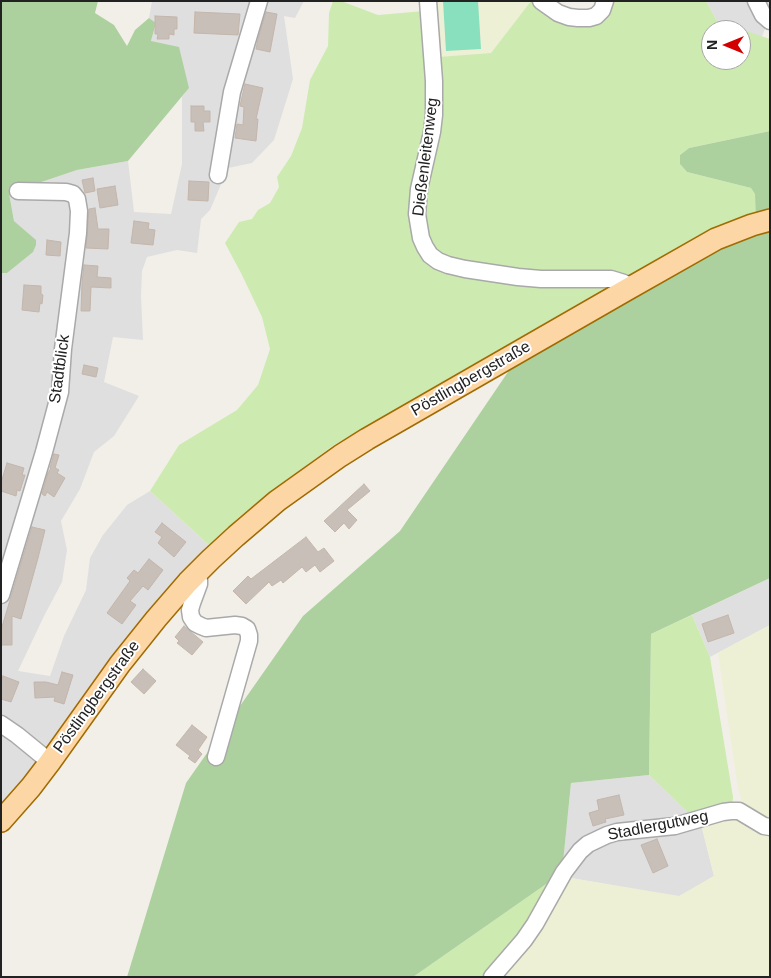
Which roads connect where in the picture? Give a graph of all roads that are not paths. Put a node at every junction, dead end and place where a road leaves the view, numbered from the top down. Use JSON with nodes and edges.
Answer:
{"nodes":[{"id":1,"x":259,"y":1,"type":"edge"},
{"id":2,"x":428,"y":1,"type":"edge"},
{"id":3,"x":541,"y":1,"type":"edge"},
{"id":4,"x":605,"y":1,"type":"edge"},
{"id":5,"x":756,"y":1,"type":"edge"},
{"id":6,"x":770,"y":21,"type":"edge"},
{"id":7,"x":218,"y":175,"type":"dead end"},
{"id":8,"x":18,"y":191,"type":"dead end"},
{"id":9,"x":770,"y":220,"type":"edge"},
{"id":10,"x":628,"y":289,"type":"junction"},
{"id":11,"x":195,"y":575,"type":"junction"},
{"id":12,"x":1,"y":595,"type":"edge"},
{"id":13,"x":1,"y":724,"type":"edge"},
{"id":14,"x":216,"y":757,"type":"dead end"},
{"id":15,"x":48,"y":760,"type":"junction"},
{"id":16,"x":1,"y":821,"type":"edge"},
{"id":17,"x":770,"y":828,"type":"edge"},
{"id":18,"x":492,"y":977,"type":"edge"}],
"edges":[{"from":1,"to":7,"type":"street"},
{"from":2,"to":10,"type":"street","name":"Dießenleitenweg"},
{"from":3,"to":4,"type":"street"},
{"from":5,"to":6,"type":"street"},
{"from":8,"to":12,"type":"street","name":"Stadtblick"},
{"from":9,"to":10,"type":"main road","name":"Pöstlingbergstraße"},
{"from":10,"to":11,"type":"main road","name":"Pöstlingbergstraße"},
{"from":11,"to":14,"type":"street"},
{"from":11,"to":15,"type":"main road","name":"Pöstlingbergstraße"},
{"from":13,"to":15,"type":"street"},
{"from":15,"to":16,"type":"main road","name":"Pöstlingbergstraße"},
{"from":17,"to":18,"type":"street","name":"Stadlergutweg"}]}
